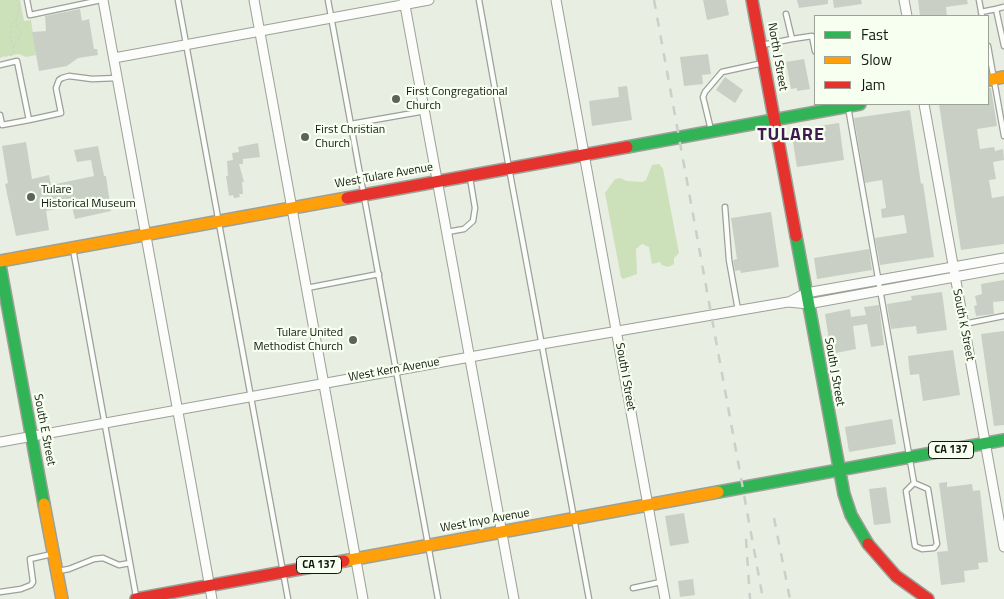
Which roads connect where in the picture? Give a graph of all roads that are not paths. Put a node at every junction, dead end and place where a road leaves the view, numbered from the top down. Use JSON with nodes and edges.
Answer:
{"nodes":[{"id":1,"x":27,"y":0,"type":"edge"},
{"id":2,"x":102,"y":0,"type":"edge"},
{"id":3,"x":178,"y":0,"type":"edge"},
{"id":4,"x":254,"y":0,"type":"edge"},
{"id":5,"x":328,"y":0,"type":"edge"},
{"id":6,"x":429,"y":0,"type":"edge"},
{"id":7,"x":479,"y":0,"type":"edge"},
{"id":8,"x":556,"y":0,"type":"edge"},
{"id":9,"x":752,"y":0,"type":"edge"},
{"id":10,"x":904,"y":0,"type":"edge"},
{"id":11,"x":979,"y":0,"type":"edge"},
{"id":12,"x":405,"y":2,"type":"edge"},
{"id":13,"x":1004,"y":7,"type":"edge"},
{"id":14,"x":996,"y":9,"type":"junction"},
{"id":15,"x":786,"y":14,"type":"dead end"},
{"id":16,"x":981,"y":14,"type":"edge"},
{"id":17,"x":907,"y":15,"type":"edge"},
{"id":18,"x":331,"y":18,"type":"junction"},
{"id":19,"x":259,"y":31,"type":"junction"},
{"id":20,"x":792,"y":39,"type":"junction"},
{"id":21,"x":186,"y":45,"type":"junction"},
{"id":22,"x":761,"y":45,"type":"junction"},
{"id":23,"x":814,"y":46,"type":"edge"},
{"id":24,"x":1004,"y":46,"type":"edge"},
{"id":25,"x":989,"y":51,"type":"edge"},
{"id":26,"x":114,"y":58,"type":"junction"},
{"id":27,"x":764,"y":63,"type":"junction"},
{"id":28,"x":0,"y":65,"type":"edge"},
{"id":29,"x":117,"y":78,"type":"junction"},
{"id":30,"x":995,"y":79,"type":"edge"},
{"id":31,"x":854,"y":105,"type":"edge"},
{"id":32,"x":924,"y":105,"type":"edge"},
{"id":33,"x":848,"y":106,"type":"junction"},
{"id":34,"x":827,"y":107,"type":"edge"},
{"id":35,"x":425,"y":111,"type":"junction"},
{"id":36,"x":0,"y":115,"type":"edge"},
{"id":37,"x":774,"y":119,"type":"junction"},
{"id":38,"x":29,"y":120,"type":"junction"},
{"id":39,"x":351,"y":124,"type":"junction"},
{"id":40,"x":711,"y":132,"type":"junction"},
{"id":41,"x":1004,"y":136,"type":"edge"},
{"id":42,"x":584,"y":155,"type":"junction"},
{"id":43,"x":509,"y":168,"type":"junction"},
{"id":44,"x":470,"y":175,"type":"junction"},
{"id":45,"x":438,"y":180,"type":"junction"},
{"id":46,"x":364,"y":194,"type":"junction"},
{"id":47,"x":291,"y":207,"type":"junction"},
{"id":48,"x":724,"y":207,"type":"dead end"},
{"id":49,"x":217,"y":221,"type":"junction"},
{"id":50,"x":447,"y":232,"type":"junction"},
{"id":51,"x":145,"y":234,"type":"junction"},
{"id":52,"x":73,"y":248,"type":"junction"},
{"id":53,"x":1004,"y":258,"type":"edge"},
{"id":54,"x":0,"y":261,"type":"edge"},
{"id":55,"x":0,"y":265,"type":"edge"},
{"id":56,"x":953,"y":267,"type":"junction"},
{"id":57,"x":1004,"y":268,"type":"edge"},
{"id":58,"x":379,"y":274,"type":"junction"},
{"id":59,"x":954,"y":277,"type":"junction"},
{"id":60,"x":878,"y":280,"type":"junction"},
{"id":61,"x":306,"y":289,"type":"junction"},
{"id":62,"x":880,"y":290,"type":"junction"},
{"id":63,"x":807,"y":298,"type":"junction"},
{"id":64,"x":738,"y":310,"type":"junction"},
{"id":65,"x":1004,"y":316,"type":"edge"},
{"id":66,"x":963,"y":324,"type":"junction"},
{"id":67,"x":616,"y":331,"type":"junction"},
{"id":68,"x":542,"y":344,"type":"junction"},
{"id":69,"x":470,"y":356,"type":"junction"},
{"id":70,"x":397,"y":370,"type":"junction"},
{"id":71,"x":323,"y":383,"type":"junction"},
{"id":72,"x":250,"y":396,"type":"junction"},
{"id":73,"x":177,"y":410,"type":"junction"},
{"id":74,"x":104,"y":423,"type":"junction"},
{"id":75,"x":31,"y":436,"type":"junction"},
{"id":76,"x":1004,"y":440,"type":"edge"},
{"id":77,"x":0,"y":442,"type":"edge"},
{"id":78,"x":986,"y":444,"type":"junction"},
{"id":79,"x":910,"y":458,"type":"junction"},
{"id":80,"x":838,"y":470,"type":"junction"},
{"id":81,"x":914,"y":483,"type":"junction"},
{"id":82,"x":648,"y":505,"type":"junction"},
{"id":83,"x":575,"y":519,"type":"junction"},
{"id":84,"x":1002,"y":527,"type":"edge"},
{"id":85,"x":502,"y":532,"type":"junction"},
{"id":86,"x":429,"y":545,"type":"junction"},
{"id":87,"x":1004,"y":547,"type":"edge"},
{"id":88,"x":54,"y":554,"type":"junction"},
{"id":89,"x":356,"y":559,"type":"junction"},
{"id":90,"x":130,"y":563,"type":"junction"},
{"id":91,"x":57,"y":571,"type":"junction"},
{"id":92,"x":283,"y":572,"type":"junction"},
{"id":93,"x":662,"y":582,"type":"junction"},
{"id":94,"x":209,"y":586,"type":"junction"},
{"id":95,"x":633,"y":588,"type":"dead end"},
{"id":96,"x":0,"y":592,"type":"edge"},
{"id":97,"x":62,"y":599,"type":"edge"},
{"id":98,"x":136,"y":599,"type":"edge"},
{"id":99,"x":212,"y":599,"type":"edge"},
{"id":100,"x":288,"y":599,"type":"edge"},
{"id":101,"x":363,"y":599,"type":"edge"},
{"id":102,"x":438,"y":599,"type":"edge"},
{"id":103,"x":514,"y":599,"type":"edge"},
{"id":104,"x":589,"y":599,"type":"edge"},
{"id":105,"x":665,"y":599,"type":"edge"},
{"id":106,"x":928,"y":599,"type":"edge"}],
"edges":[{"from":1,"to":2,"type":"lane"},
{"from":2,"to":26,"type":"street"},
{"from":3,"to":21,"type":"lane"},
{"from":4,"to":19,"type":"street"},
{"from":5,"to":18,"type":"lane"},
{"from":6,"to":12,"type":"street"},
{"from":7,"to":43,"type":"lane"},
{"from":8,"to":42,"type":"street","name":"South I Street"},
{"from":9,"to":22,"type":"main road","name":"North J Street"},
{"from":10,"to":17,"type":"street"},
{"from":11,"to":16,"type":"lane"},
{"from":12,"to":18,"type":"street"},
{"from":12,"to":35,"type":"street"},
{"from":13,"to":14,"type":"lane"},
{"from":14,"to":16,"type":"lane"},
{"from":14,"to":24,"type":"lane"},
{"from":15,"to":20,"type":"lane"},
{"from":18,"to":19,"type":"street"},
{"from":18,"to":39,"type":"lane"},
{"from":19,"to":21,"type":"street"},
{"from":19,"to":47,"type":"street"},
{"from":20,"to":22,"type":"lane"},
{"from":20,"to":23,"type":"lane"},
{"from":21,"to":26,"type":"street"},
{"from":21,"to":49,"type":"lane"},
{"from":22,"to":27,"type":"main road","name":"North J Street"},
{"from":25,"to":30,"type":"lane"},
{"from":26,"to":29,"type":"street"},
{"from":27,"to":37,"type":"main road","name":"North J Street"},
{"from":27,"to":40,"type":"lane"},
{"from":28,"to":38,"type":"lane"},
{"from":29,"to":38,"type":"lane"},
{"from":29,"to":51,"type":"street"},
{"from":30,"to":41,"type":"lane"},
{"from":31,"to":33,"type":"main road","name":"West Tulare Avenue"},
{"from":32,"to":56,"type":"street","name":"South K Street"},
{"from":33,"to":34,"type":"main road","name":"West Tulare Avenue"},
{"from":33,"to":60,"type":"lane"},
{"from":34,"to":37,"type":"main road","name":"West Tulare Avenue"},
{"from":35,"to":39,"type":"lane"},
{"from":35,"to":45,"type":"street"},
{"from":36,"to":38,"type":"lane"},
{"from":37,"to":40,"type":"main road","name":"West Tulare Avenue"},
{"from":37,"to":63,"type":"main road","name":"South J Street"},
{"from":39,"to":46,"type":"lane"},
{"from":40,"to":42,"type":"main road","name":"West Tulare Avenue"},
{"from":42,"to":43,"type":"main road","name":"West Tulare Avenue"},
{"from":42,"to":67,"type":"street","name":"South I Street"},
{"from":43,"to":44,"type":"main road","name":"West Tulare Avenue"},
{"from":43,"to":68,"type":"lane"},
{"from":44,"to":45,"type":"main road","name":"West Tulare Avenue"},
{"from":44,"to":50,"type":"lane"},
{"from":45,"to":46,"type":"main road","name":"West Tulare Avenue"},
{"from":45,"to":50,"type":"street"},
{"from":46,"to":47,"type":"main road","name":"West Tulare Avenue"},
{"from":46,"to":58,"type":"lane"},
{"from":47,"to":49,"type":"main road","name":"West Tulare Avenue"},
{"from":47,"to":61,"type":"street"},
{"from":48,"to":64,"type":"lane"},
{"from":49,"to":51,"type":"main road","name":"West Tulare Avenue"},
{"from":49,"to":72,"type":"lane"},
{"from":50,"to":69,"type":"street"},
{"from":51,"to":52,"type":"main road","name":"West Tulare Avenue"},
{"from":51,"to":73,"type":"street"},
{"from":52,"to":54,"type":"main road","name":"West Tulare Avenue"},
{"from":52,"to":74,"type":"lane"},
{"from":53,"to":56,"type":"street"},
{"from":55,"to":75,"type":"main road","name":"South E Street"},
{"from":56,"to":59,"type":"street","name":"South K Street"},
{"from":56,"to":60,"type":"street"},
{"from":57,"to":59,"type":"street"},
{"from":58,"to":61,"type":"lane"},
{"from":58,"to":70,"type":"lane"},
{"from":59,"to":62,"type":"street"},
{"from":59,"to":66,"type":"street","name":"South K Street"},
{"from":60,"to":62,"type":"lane"},
{"from":60,"to":63,"type":"street"},
{"from":61,"to":71,"type":"street"},
{"from":62,"to":63,"type":"street"},
{"from":62,"to":79,"type":"lane"},
{"from":63,"to":64,"type":"street","name":"West Kern Avenue"},
{"from":63,"to":80,"type":"main road","name":"South J Street"},
{"from":64,"to":67,"type":"street","name":"West Kern Avenue"},
{"from":65,"to":66,"type":"lane"},
{"from":66,"to":78,"type":"street","name":"South K Street"},
{"from":67,"to":68,"type":"street","name":"West Kern Avenue"},
{"from":67,"to":82,"type":"street","name":"South I Street"},
{"from":68,"to":69,"type":"street","name":"West Kern Avenue"},
{"from":68,"to":83,"type":"lane"},
{"from":69,"to":70,"type":"street","name":"West Kern Avenue"},
{"from":69,"to":85,"type":"street"},
{"from":70,"to":71,"type":"street","name":"West Kern Avenue"},
{"from":70,"to":86,"type":"lane"},
{"from":71,"to":72,"type":"street","name":"West Kern Avenue"},
{"from":71,"to":89,"type":"street"},
{"from":72,"to":73,"type":"street","name":"West Kern Avenue"},
{"from":72,"to":92,"type":"lane"},
{"from":73,"to":74,"type":"street","name":"West Kern Avenue"},
{"from":73,"to":94,"type":"street"},
{"from":74,"to":75,"type":"street","name":"West Kern Avenue"},
{"from":74,"to":90,"type":"lane"},
{"from":75,"to":77,"type":"street","name":"West Kern Avenue"},
{"from":75,"to":88,"type":"main road","name":"South E Street"},
{"from":76,"to":78,"type":"main road","number":"CA 137"},
{"from":78,"to":79,"type":"main road","number":"CA 137"},
{"from":78,"to":84,"type":"street","name":"South K Street"},
{"from":79,"to":80,"type":"main road","number":"CA 137"},
{"from":79,"to":81,"type":"lane"},
{"from":80,"to":82,"type":"main road","name":"West Inyo Avenue","number":"CA 137"},
{"from":80,"to":106,"type":"main road","name":"South J Street"},
{"from":81,"to":81,"type":"lane"},
{"from":82,"to":83,"type":"main road","name":"West Inyo Avenue","number":"CA 137"},
{"from":82,"to":93,"type":"street","name":"South I Street"},
{"from":83,"to":85,"type":"main road","name":"West Inyo Avenue","number":"CA 137"},
{"from":83,"to":104,"type":"lane"},
{"from":84,"to":87,"type":"street","name":"South K Street"},
{"from":85,"to":86,"type":"main road","name":"West Inyo Avenue","number":"CA 137"},
{"from":85,"to":103,"type":"street"},
{"from":86,"to":89,"type":"main road","name":"West Inyo Avenue","number":"CA 137"},
{"from":86,"to":102,"type":"lane"},
{"from":88,"to":91,"type":"main road","name":"South E Street"},
{"from":88,"to":96,"type":"lane"},
{"from":89,"to":92,"type":"main road","name":"West Inyo Avenue","number":"CA 137"},
{"from":89,"to":101,"type":"street"},
{"from":90,"to":91,"type":"lane"},
{"from":90,"to":98,"type":"lane"},
{"from":91,"to":97,"type":"main road","name":"South E Street"},
{"from":92,"to":94,"type":"main road","name":"West Inyo Avenue","number":"CA 137"},
{"from":92,"to":100,"type":"lane"},
{"from":93,"to":95,"type":"lane"},
{"from":93,"to":105,"type":"street","name":"South I Street"},
{"from":94,"to":98,"type":"main road","name":"West Inyo Avenue","number":"CA 137"},
{"from":94,"to":99,"type":"street"}]}
